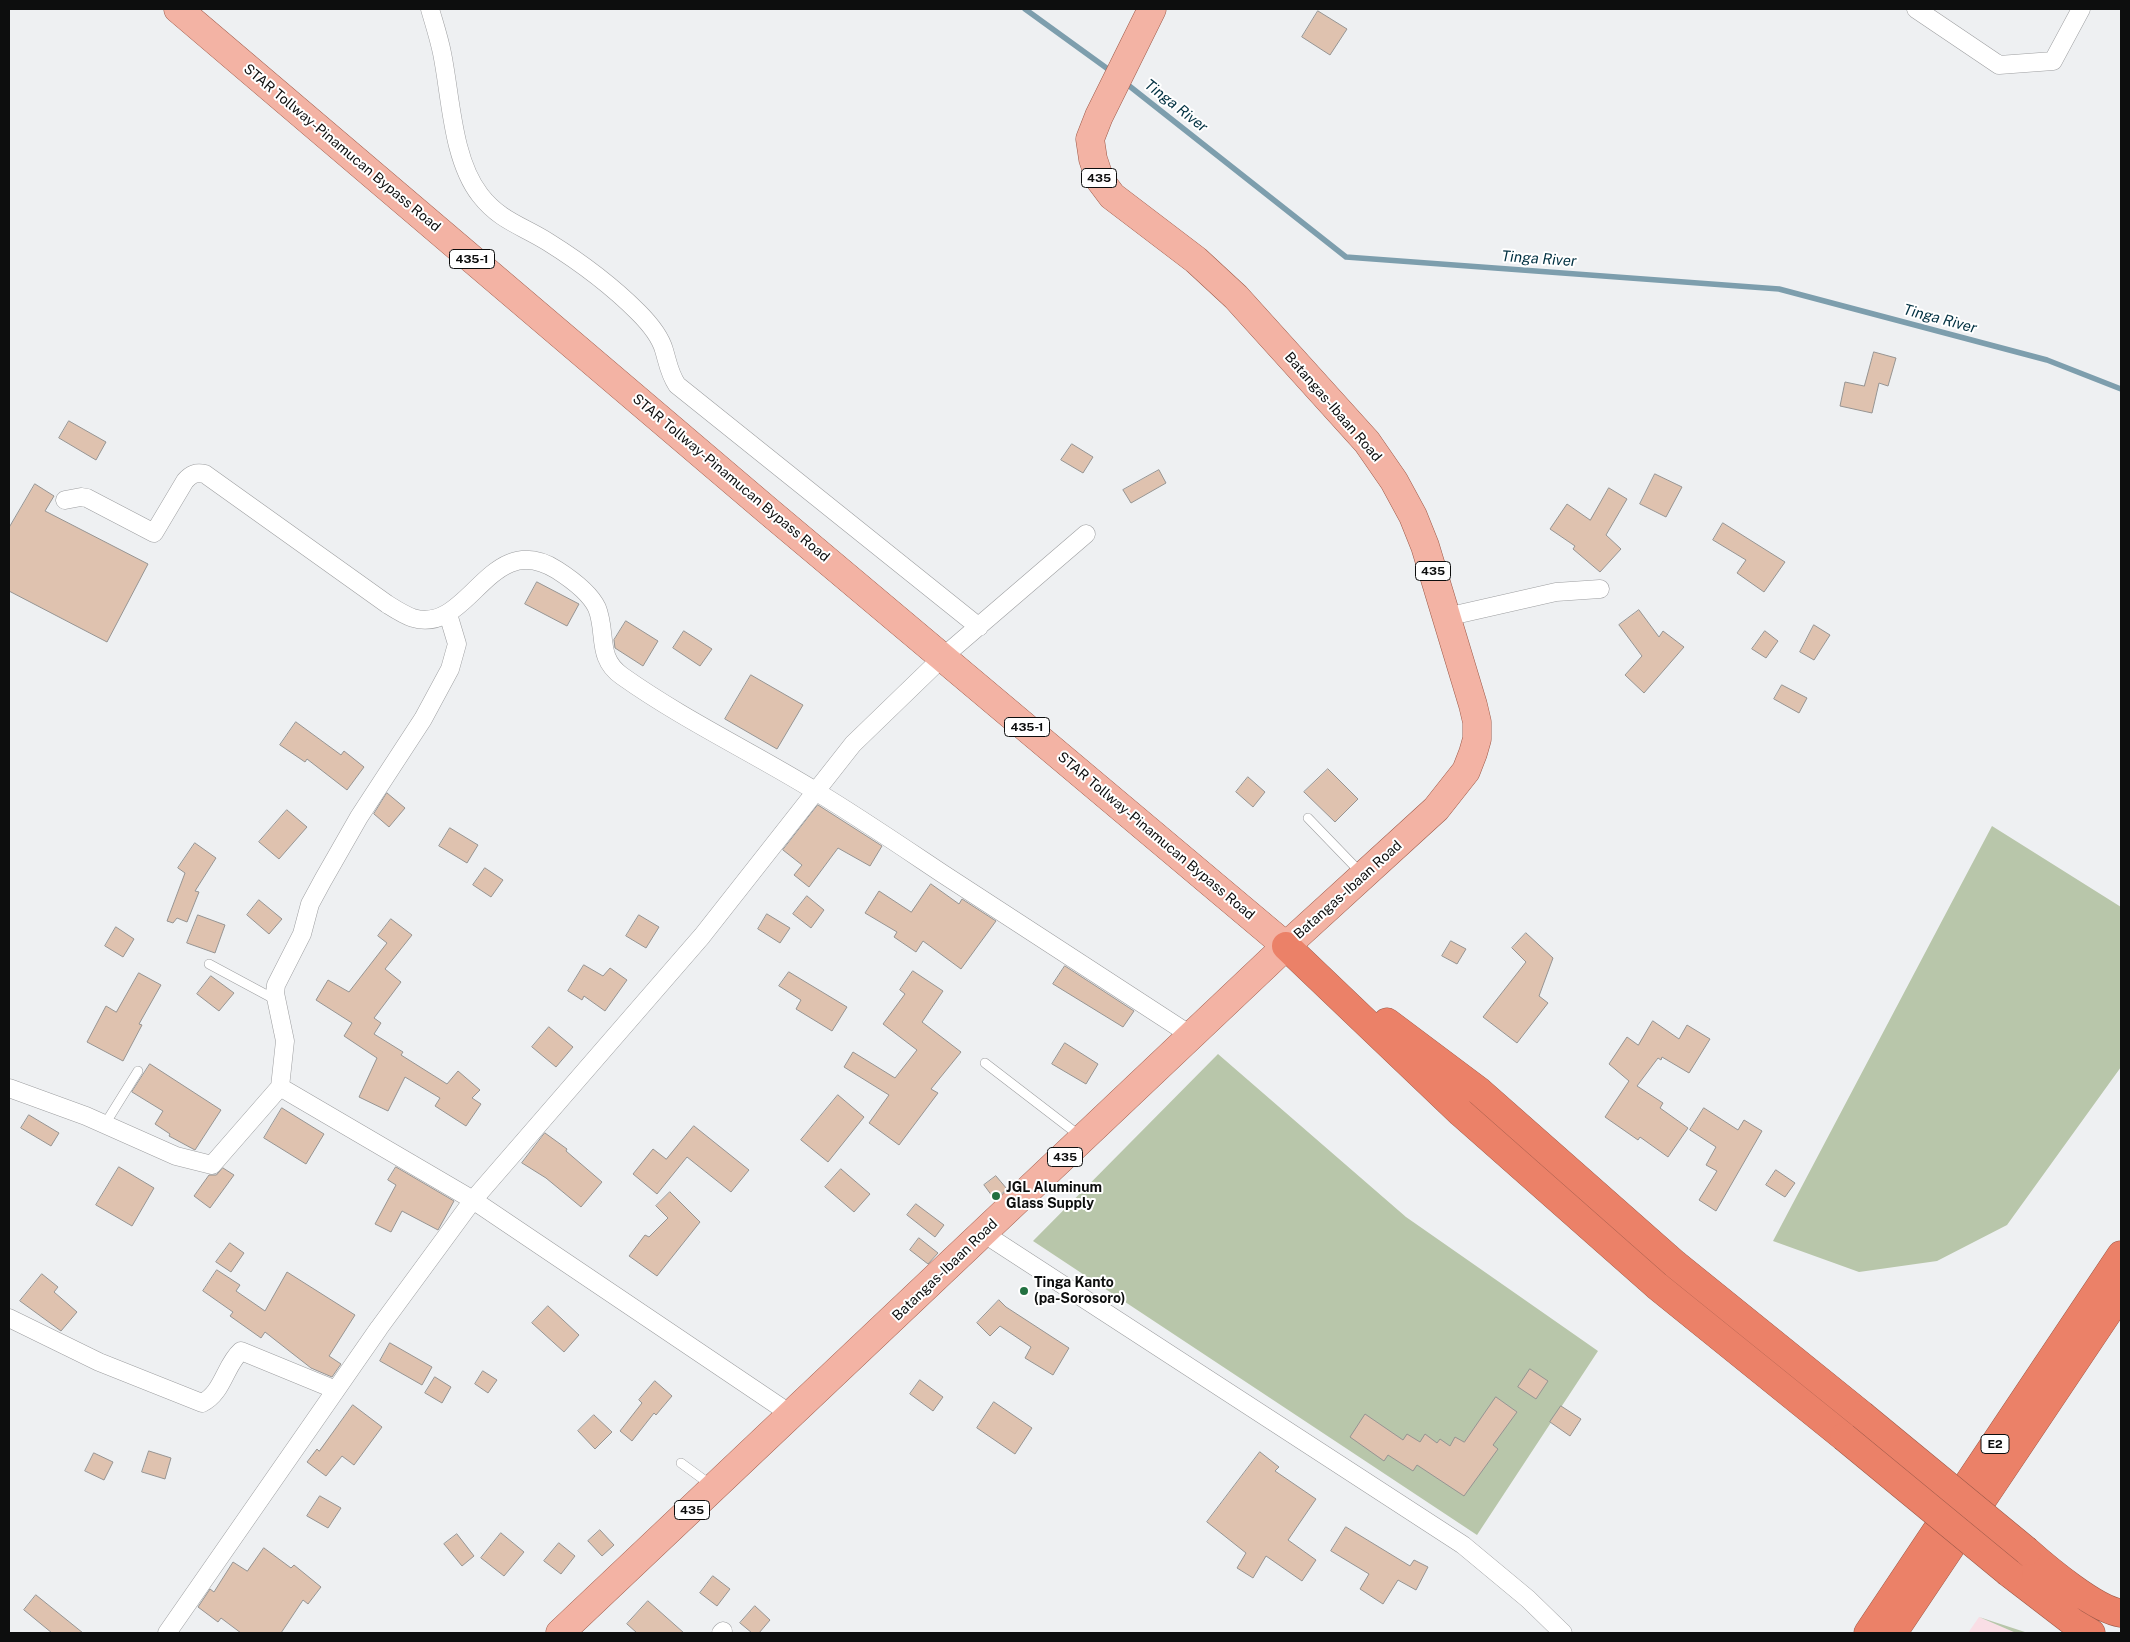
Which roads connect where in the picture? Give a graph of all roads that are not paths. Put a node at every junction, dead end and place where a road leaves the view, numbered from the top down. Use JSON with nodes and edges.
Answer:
{"nodes":[{"id":1,"x":178,"y":9,"type":"edge"},
{"id":2,"x":430,"y":9,"type":"edge"},
{"id":3,"x":1152,"y":9,"type":"edge"},
{"id":4,"x":1916,"y":9,"type":"edge"},
{"id":5,"x":2081,"y":9,"type":"edge"},
{"id":6,"x":65,"y":500,"type":"dead end"},
{"id":7,"x":1086,"y":534,"type":"dead end"},
{"id":8,"x":1600,"y":588,"type":"dead end"},
{"id":9,"x":448,"y":614,"type":"junction"},
{"id":10,"x":1446,"y":617,"type":"junction"},
{"id":11,"x":979,"y":627,"type":"junction"},
{"id":12,"x":944,"y":656,"type":"junction"},
{"id":13,"x":816,"y":791,"type":"junction"},
{"id":14,"x":1308,"y":818,"type":"dead end"},
{"id":15,"x":1364,"y":876,"type":"junction"},
{"id":16,"x":1286,"y":946,"type":"junction"},
{"id":17,"x":208,"y":964,"type":"dead end"},
{"id":18,"x":276,"y":1000,"type":"junction"},
{"id":19,"x":1192,"y":1036,"type":"junction"},
{"id":20,"x":986,"y":1063,"type":"dead end"},
{"id":21,"x":138,"y":1071,"type":"dead end"},
{"id":22,"x":280,"y":1087,"type":"junction"},
{"id":23,"x":9,"y":1088,"type":"edge"},
{"id":24,"x":105,"y":1124,"type":"junction"},
{"id":25,"x":1084,"y":1139,"type":"junction"},
{"id":26,"x":473,"y":1200,"type":"junction"},
{"id":27,"x":984,"y":1233,"type":"junction"},
{"id":28,"x":2121,"y":1255,"type":"edge"},
{"id":29,"x":2121,"y":1293,"type":"edge"},
{"id":30,"x":9,"y":1318,"type":"edge"},
{"id":31,"x":336,"y":1390,"type":"junction"},
{"id":32,"x":792,"y":1415,"type":"junction"},
{"id":33,"x":681,"y":1463,"type":"dead end"},
{"id":34,"x":715,"y":1488,"type":"junction"},
{"id":35,"x":2121,"y":1614,"type":"edge"},
{"id":36,"x":167,"y":1633,"type":"edge"},
{"id":37,"x":560,"y":1633,"type":"edge"},
{"id":38,"x":1563,"y":1633,"type":"edge"},
{"id":39,"x":1868,"y":1633,"type":"edge"},
{"id":40,"x":1893,"y":1633,"type":"edge"},
{"id":41,"x":2091,"y":1633,"type":"edge"}],
"edges":[{"from":1,"to":12,"type":"main road","name":"STAR Tollway-Pinamucan Bypass Road","number":"435-1"},
{"from":2,"to":11,"type":"street"},
{"from":3,"to":10,"type":"main road","name":"Batangas-Ibaan Road","number":"435"},
{"from":4,"to":5,"type":"street"},
{"from":6,"to":9,"type":"street"},
{"from":7,"to":11,"type":"street"},
{"from":8,"to":10,"type":"street"},
{"from":9,"to":13,"type":"street"},
{"from":9,"to":18,"type":"street"},
{"from":10,"to":15,"type":"main road","name":"Batangas-Ibaan Road","number":"435"},
{"from":11,"to":12,"type":"street"},
{"from":12,"to":13,"type":"street"},
{"from":12,"to":16,"type":"main road","name":"STAR Tollway-Pinamucan Bypass Road","number":"435-1"},
{"from":13,"to":19,"type":"street"},
{"from":13,"to":26,"type":"street"},
{"from":14,"to":15,"type":"lane"},
{"from":15,"to":16,"type":"main road","name":"Batangas-Ibaan Road","number":"435"},
{"from":16,"to":19,"type":"main road","name":"Batangas-Ibaan Road","number":"435"},
{"from":16,"to":35,"type":"highway","bridge":true},
{"from":16,"to":41,"type":"highway","bridge":true},
{"from":17,"to":18,"type":"lane"},
{"from":18,"to":22,"type":"street"},
{"from":19,"to":25,"type":"main road","name":"Batangas-Ibaan Road","number":"435"},
{"from":20,"to":25,"type":"lane"},
{"from":21,"to":24,"type":"lane"},
{"from":22,"to":24,"type":"street"},
{"from":22,"to":26,"type":"street"},
{"from":23,"to":24,"type":"street"},
{"from":25,"to":27,"type":"main road","name":"Batangas-Ibaan Road","number":"435"},
{"from":26,"to":31,"type":"street"},
{"from":26,"to":32,"type":"street"},
{"from":27,"to":32,"type":"main road","name":"Batangas-Ibaan Road","number":"435"},
{"from":27,"to":38,"type":"street"},
{"from":28,"to":39,"type":"highway","number":"E2"},
{"from":29,"to":40,"type":"highway","number":"E2"},
{"from":30,"to":31,"type":"street"},
{"from":31,"to":36,"type":"street"},
{"from":32,"to":34,"type":"main road","name":"Batangas-Ibaan Road","number":"435"},
{"from":33,"to":34,"type":"lane"},
{"from":34,"to":37,"type":"main road","name":"Batangas-Ibaan Road","number":"435"}]}
